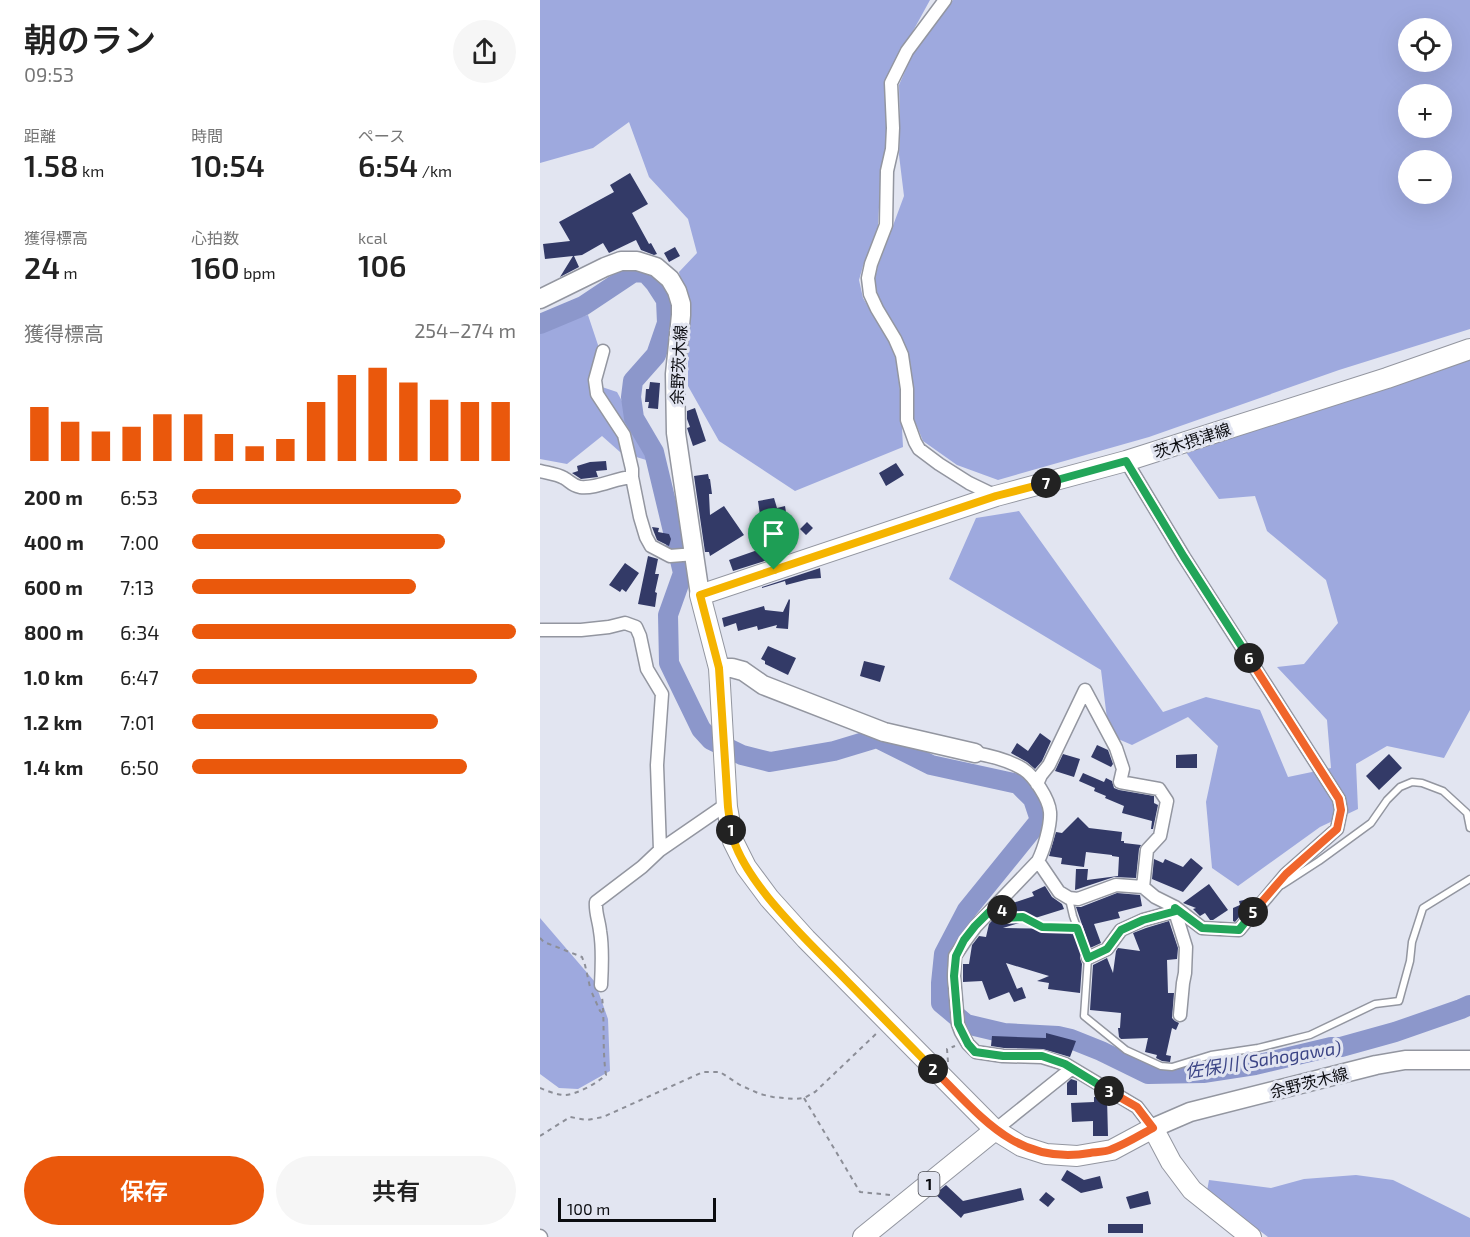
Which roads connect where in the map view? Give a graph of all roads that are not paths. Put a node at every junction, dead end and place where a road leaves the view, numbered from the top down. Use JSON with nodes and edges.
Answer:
{"nodes":[{"id":1,"x":945,"y":0,"type":"edge"},
{"id":2,"x":540,"y":299,"type":"edge"},
{"id":3,"x":1470,"y":349,"type":"edge"},
{"id":4,"x":603,"y":351,"type":"dead end"},
{"id":5,"x":1126,"y":461,"type":"junction"},
{"id":6,"x":540,"y":471,"type":"edge"},
{"id":7,"x":632,"y":477,"type":"junction"},
{"id":8,"x":996,"y":496,"type":"junction"},
{"id":9,"x":695,"y":554,"type":"junction"},
{"id":10,"x":700,"y":595,"type":"junction"},
{"id":11,"x":540,"y":630,"type":"edge"},
{"id":12,"x":719,"y":668,"type":"junction"},
{"id":13,"x":975,"y":753,"type":"joint"},
{"id":14,"x":1037,"y":784,"type":"junction"},
{"id":15,"x":728,"y":807,"type":"junction"},
{"id":16,"x":1470,"y":828,"type":"edge"},
{"id":17,"x":660,"y":850,"type":"junction"},
{"id":18,"x":1038,"y":861,"type":"junction"},
{"id":19,"x":1470,"y":879,"type":"edge"},
{"id":20,"x":1143,"y":887,"type":"junction"},
{"id":21,"x":1267,"y":896,"type":"junction"},
{"id":22,"x":1069,"y":898,"type":"junction"},
{"id":23,"x":1176,"y":909,"type":"junction"},
{"id":24,"x":1088,"y":958,"type":"junction"},
{"id":25,"x":601,"y":985,"type":"road end"},
{"id":26,"x":1180,"y":1015,"type":"dead end"},
{"id":27,"x":1470,"y":1060,"type":"edge"},
{"id":28,"x":1071,"y":1069,"type":"junction"},
{"id":29,"x":1153,"y":1128,"type":"junction"},
{"id":30,"x":995,"y":1130,"type":"junction"},
{"id":31,"x":863,"y":1237,"type":"edge"},
{"id":32,"x":1251,"y":1237,"type":"edge"}],
"edges":[{"from":1,"to":8,"type":"street"},
{"from":2,"to":9,"type":"main road","name":"余野茨木線"},
{"from":3,"to":5,"type":"main road","name":"茨木摂津線"},
{"from":4,"to":7,"type":"street"},
{"from":5,"to":8,"type":"main road","name":"茨木摂津線"},
{"from":5,"to":21,"type":"street"},
{"from":6,"to":7,"type":"street"},
{"from":7,"to":9,"type":"street"},
{"from":8,"to":10,"type":"main road","name":"茨木摂津線"},
{"from":9,"to":10,"type":"main road","name":"余野茨木線"},
{"from":10,"to":12,"type":"main road"},
{"from":11,"to":17,"type":"street"},
{"from":12,"to":13,"type":"main road"},
{"from":12,"to":15,"type":"main road"},
{"from":13,"to":14,"type":"street"},
{"from":14,"to":18,"type":"street"},
{"from":14,"to":20,"type":"street"},
{"from":15,"to":17,"type":"street"},
{"from":15,"to":30,"type":"main road"},
{"from":16,"to":21,"type":"lane"},
{"from":17,"to":25,"type":"street"},
{"from":18,"to":22,"type":"street"},
{"from":18,"to":28,"type":"street"},
{"from":19,"to":24,"type":"lane"},
{"from":20,"to":22,"type":"street"},
{"from":20,"to":23,"type":"street"},
{"from":21,"to":23,"type":"street"},
{"from":22,"to":24,"type":"lane"},
{"from":23,"to":24,"type":"street"},
{"from":23,"to":26,"type":"street"},
{"from":27,"to":29,"type":"main road","name":"余野茨木線"},
{"from":28,"to":29,"type":"street"},
{"from":28,"to":30,"type":"street"},
{"from":29,"to":30,"type":"main road"},
{"from":29,"to":32,"type":"main road"},
{"from":30,"to":31,"type":"main road","number":"1"}]}
